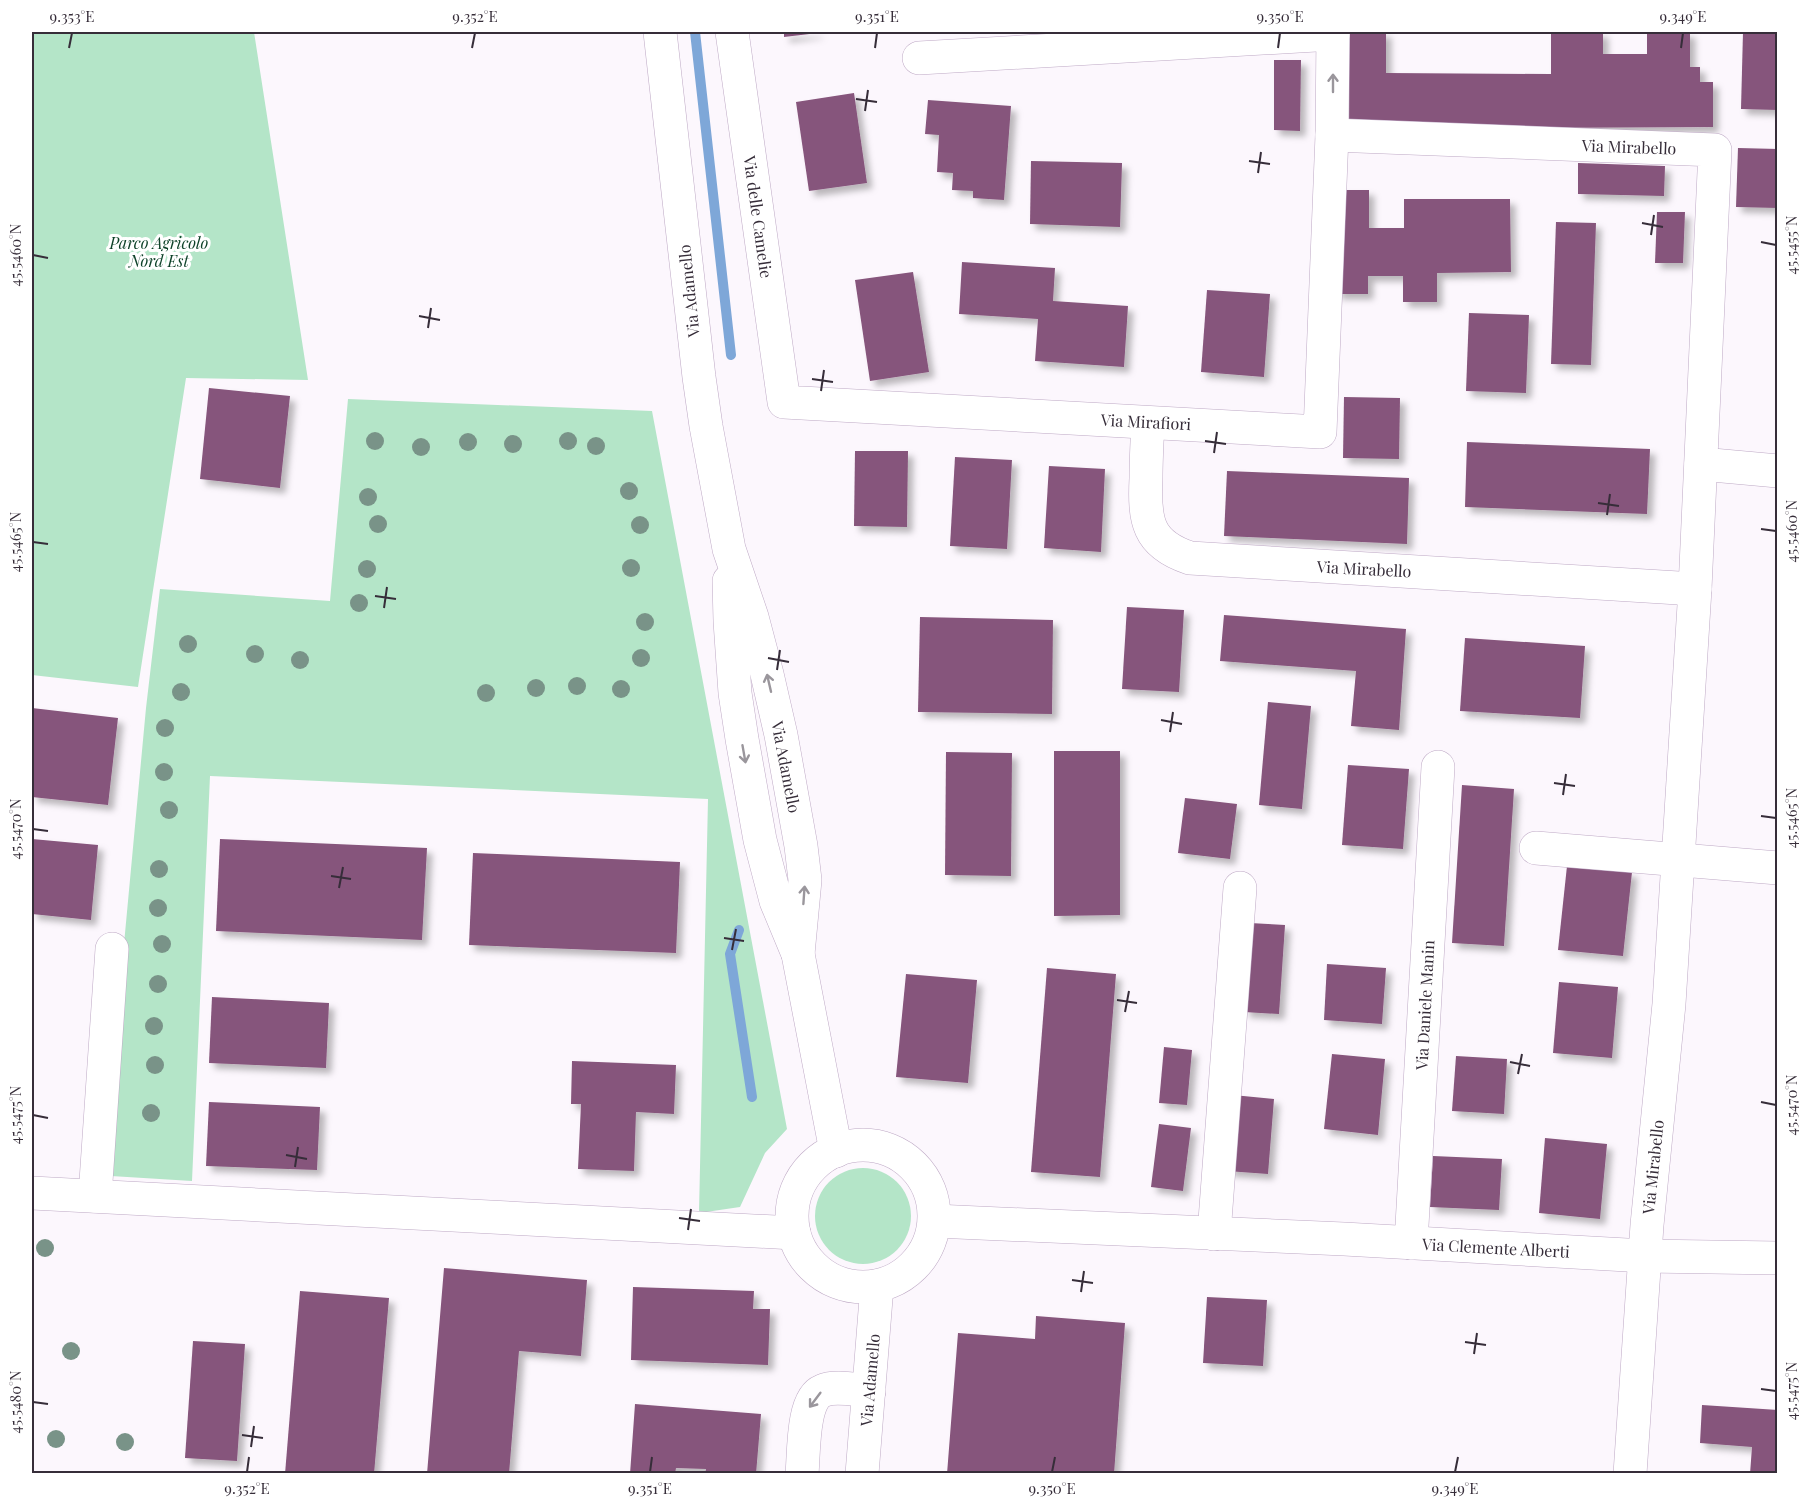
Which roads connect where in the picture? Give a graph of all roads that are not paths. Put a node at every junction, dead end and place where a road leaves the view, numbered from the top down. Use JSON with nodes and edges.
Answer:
{"nodes":[{"id":1,"x":660,"y":32,"type":"edge"},
{"id":2,"x":732,"y":32,"type":"edge"},
{"id":3,"x":1333,"y":33,"type":"edge"},
{"id":4,"x":919,"y":58,"type":"dead end"},
{"id":5,"x":1332,"y":135,"type":"junction"},
{"id":6,"x":784,"y":402,"type":"joint"},
{"id":7,"x":1148,"y":423,"type":"junction"},
{"id":8,"x":1701,"y":464,"type":"junction"},
{"id":9,"x":1778,"y":471,"type":"edge"},
{"id":10,"x":1695,"y":589,"type":"junction"},
{"id":11,"x":1438,"y":767,"type":"dead end"},
{"id":12,"x":1536,"y":848,"type":"dead end"},
{"id":13,"x":1678,"y":860,"type":"junction"},
{"id":14,"x":1778,"y":868,"type":"edge"},
{"id":15,"x":1240,"y":888,"type":"dead end"},
{"id":16,"x":111,"y":949,"type":"dead end"},
{"id":17,"x":836,"y":1151,"type":"junction"},
{"id":18,"x":32,"y":1193,"type":"edge"},
{"id":19,"x":95,"y":1196,"type":"junction"},
{"id":20,"x":935,"y":1221,"type":"junction"},
{"id":21,"x":794,"y":1233,"type":"junction"},
{"id":22,"x":1214,"y":1234,"type":"junction"},
{"id":23,"x":1412,"y":1243,"type":"junction"},
{"id":24,"x":1645,"y":1256,"type":"junction"},
{"id":25,"x":1778,"y":1258,"type":"edge"},
{"id":26,"x":877,"y":1286,"type":"junction"},
{"id":27,"x":869,"y":1391,"type":"junction"},
{"id":28,"x":802,"y":1473,"type":"edge"},
{"id":29,"x":862,"y":1473,"type":"edge"},
{"id":30,"x":1630,"y":1473,"type":"edge"}],
"edges":[{"from":1,"to":17,"type":"street","name":"Via Adamello"},
{"from":2,"to":6,"type":"street","name":"Via delle Camelie"},
{"from":3,"to":4,"type":"street"},
{"from":5,"to":3,"type":"street","one_way":true},
{"from":5,"to":7,"type":"street","name":"Via Mirafiori"},
{"from":5,"to":8,"type":"street","name":"Via Mirabello"},
{"from":6,"to":7,"type":"street","name":"Via Mirafiori"},
{"from":7,"to":10,"type":"street","name":"Via Mirabello"},
{"from":8,"to":9,"type":"street"},
{"from":8,"to":10,"type":"street","name":"Via Mirabello"},
{"from":10,"to":13,"type":"street","name":"Via Mirabello"},
{"from":11,"to":23,"type":"street","name":"Via Daniele Manin"},
{"from":12,"to":13,"type":"street"},
{"from":13,"to":14,"type":"street"},
{"from":13,"to":24,"type":"street","name":"Via Mirabello"},
{"from":15,"to":22,"type":"street"},
{"from":16,"to":19,"type":"street"},
{"from":17,"to":20,"type":"street"},
{"from":17,"to":21,"type":"street"},
{"from":18,"to":19,"type":"street"},
{"from":19,"to":21,"type":"street"},
{"from":20,"to":22,"type":"street","name":"Via Clemente Alberti"},
{"from":20,"to":26,"type":"street"},
{"from":21,"to":26,"type":"street"},
{"from":22,"to":23,"type":"street","name":"Via Clemente Alberti"},
{"from":23,"to":24,"type":"street","name":"Via Clemente Alberti"},
{"from":24,"to":25,"type":"street","name":"Via Clemente Alberti"},
{"from":24,"to":30,"type":"street","name":"Via Mirabello"},
{"from":26,"to":27,"type":"street","name":"Via Adamello"},
{"from":27,"to":28,"type":"street","one_way":true},
{"from":27,"to":29,"type":"street","name":"Via Adamello"}]}
